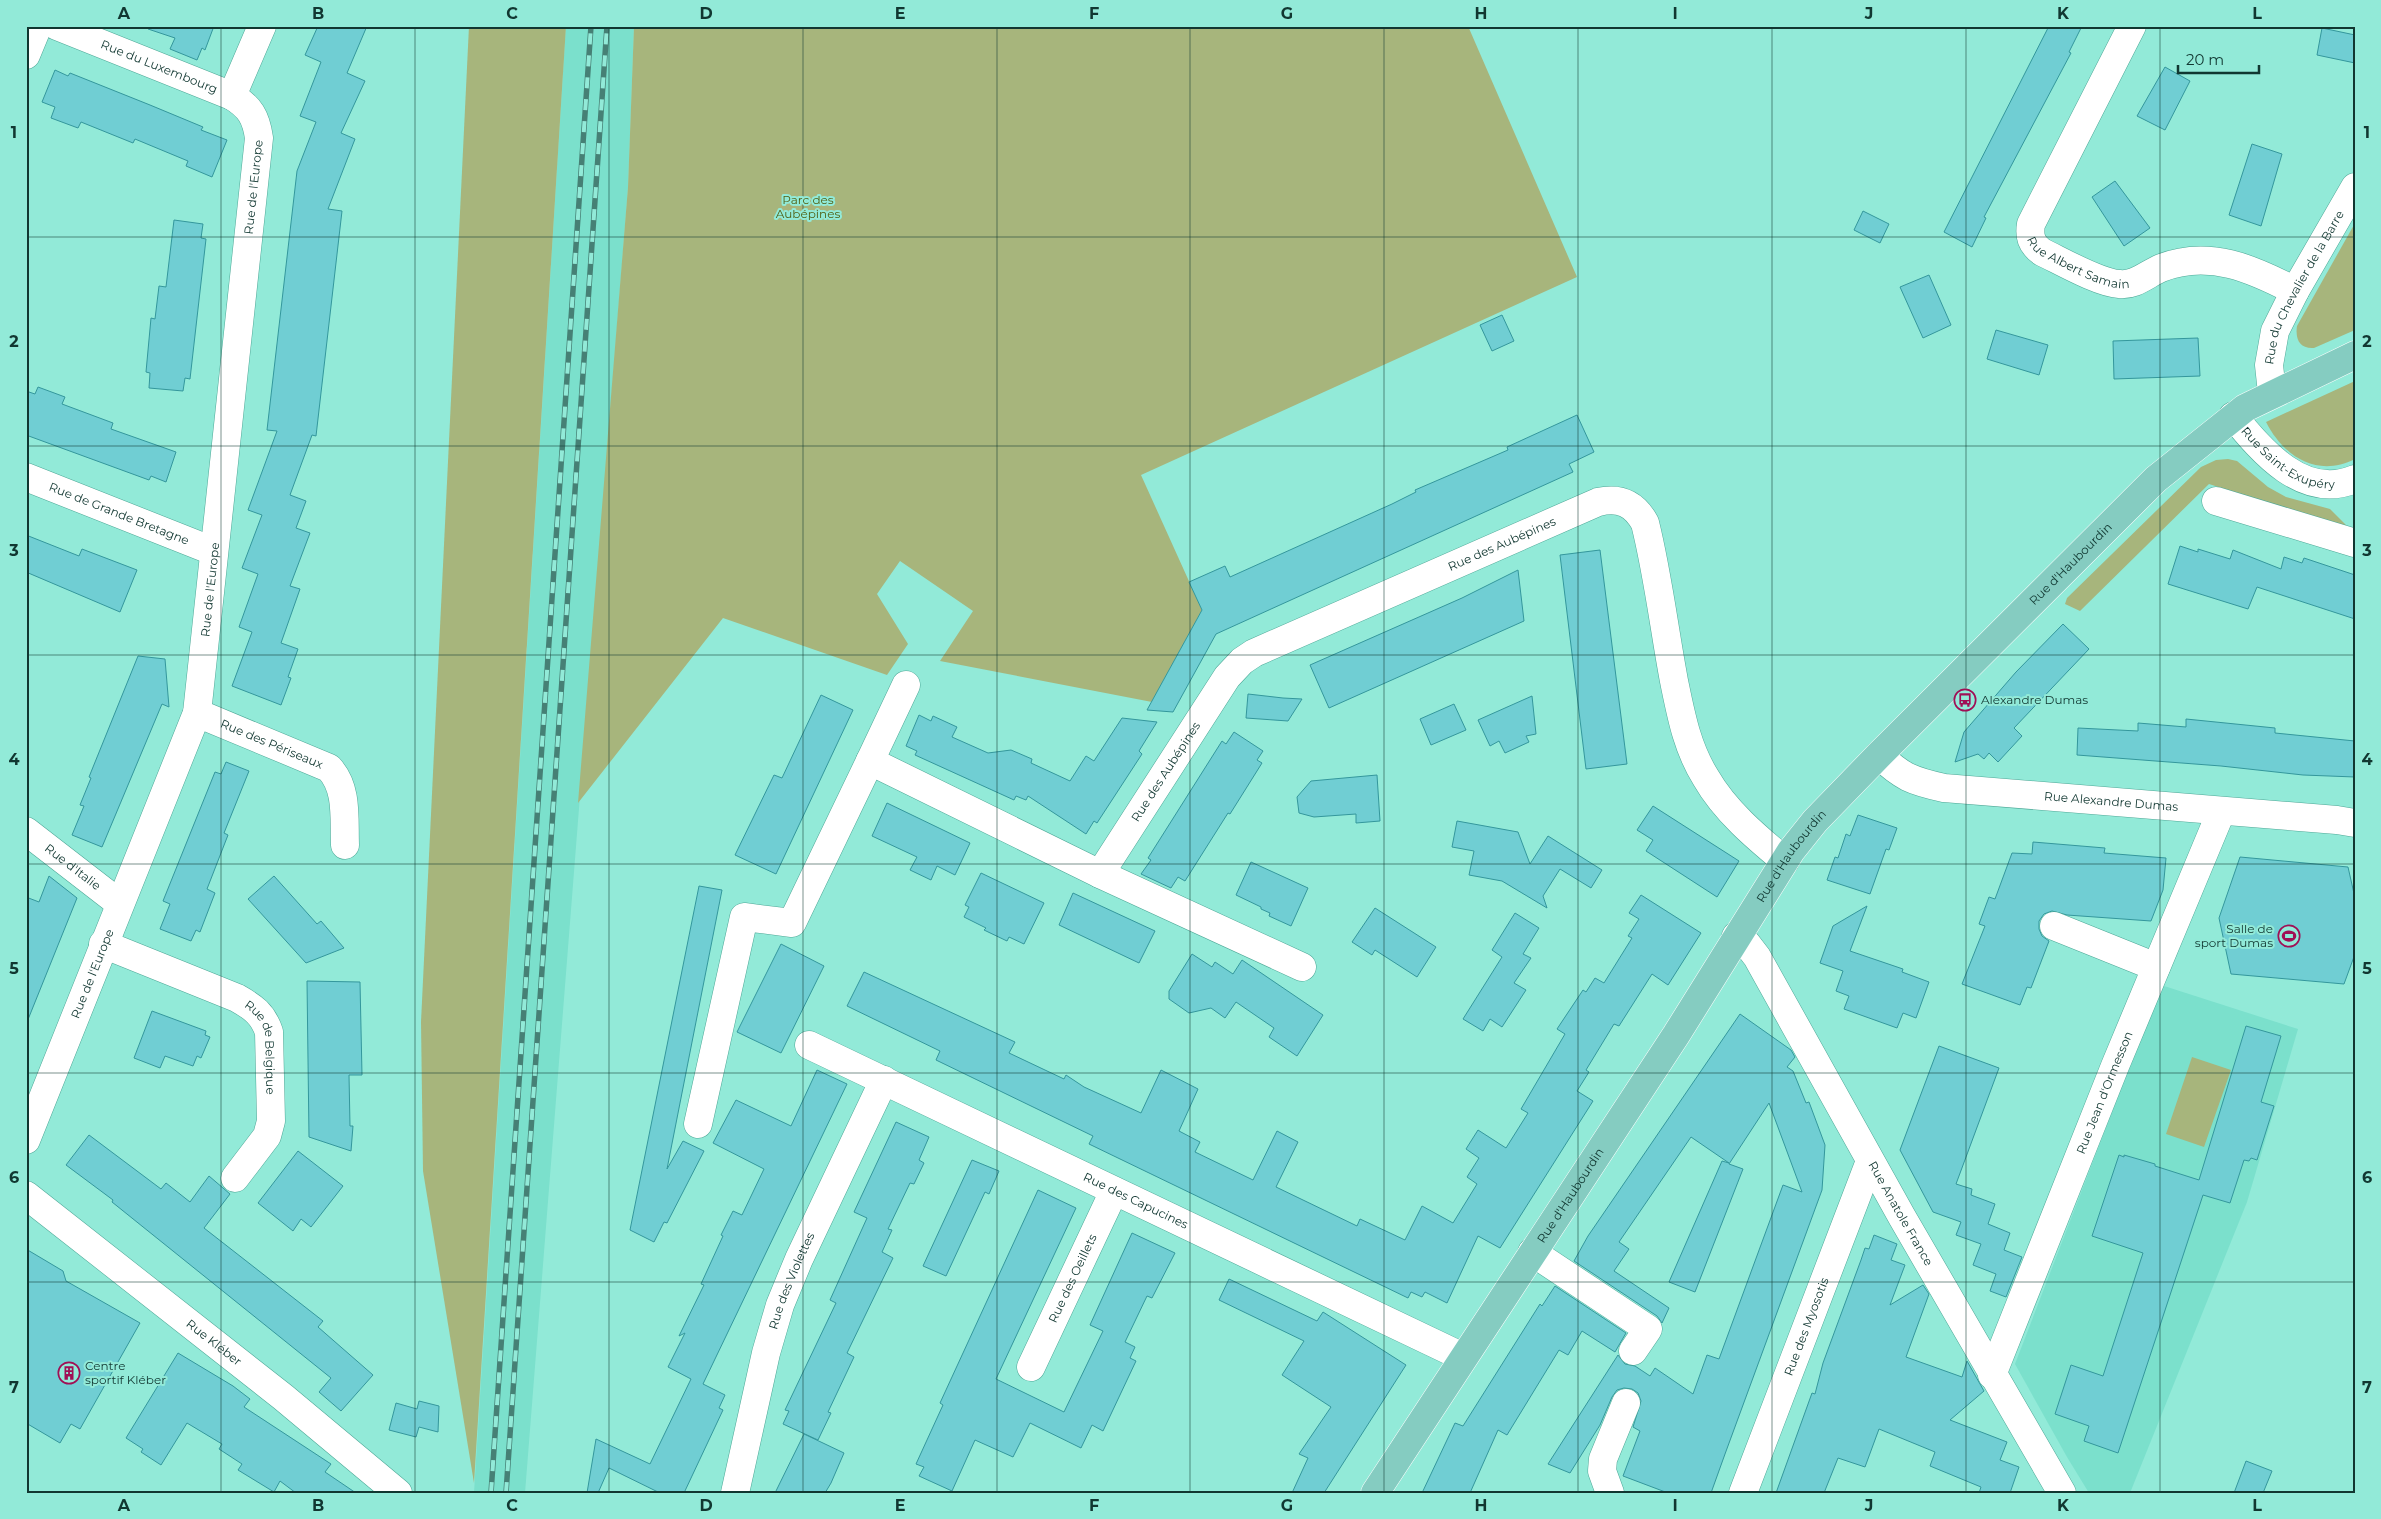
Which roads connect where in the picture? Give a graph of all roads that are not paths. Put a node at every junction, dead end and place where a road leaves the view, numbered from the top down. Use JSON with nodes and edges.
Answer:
{"nodes":[{"id":1,"x":38,"y":26,"type":"edge"},
{"id":2,"x":57,"y":26,"type":"edge"},
{"id":3,"x":262,"y":26,"type":"edge"},
{"id":4,"x":2132,"y":26,"type":"edge"},
{"id":5,"x":26,"y":55,"type":"edge"},
{"id":6,"x":232,"y":96,"type":"junction"},
{"id":7,"x":2355,"y":187,"type":"edge"},
{"id":8,"x":2296,"y":291,"type":"junction"},
{"id":9,"x":2355,"y":355,"type":"edge"},
{"id":10,"x":2272,"y":393,"type":"junction"},
{"id":11,"x":2233,"y":416,"type":"junction"},
{"id":12,"x":26,"y":477,"type":"edge"},
{"id":13,"x":2354,"y":482,"type":"edge"},
{"id":14,"x":2216,"y":501,"type":"dead end"},
{"id":15,"x":2355,"y":543,"type":"edge"},
{"id":16,"x":213,"y":551,"type":"junction"},
{"id":17,"x":906,"y":685,"type":"dead end"},
{"id":18,"x":196,"y":713,"type":"junction"},
{"id":19,"x":1879,"y":755,"type":"junction"},
{"id":20,"x":870,"y":761,"type":"junction"},
{"id":21,"x":2221,"y":812,"type":"junction"},
{"id":22,"x":2355,"y":823,"type":"edge"},
{"id":23,"x":26,"y":831,"type":"edge"},
{"id":24,"x":345,"y":845,"type":"dead end"},
{"id":25,"x":1785,"y":861,"type":"junction"},
{"id":26,"x":1100,"y":874,"type":"junction"},
{"id":27,"x":119,"y":903,"type":"junction"},
{"id":28,"x":2054,"y":926,"type":"dead end"},
{"id":29,"x":1736,"y":936,"type":"junction"},
{"id":30,"x":103,"y":944,"type":"junction"},
{"id":31,"x":1302,"y":967,"type":"dead end"},
{"id":32,"x":2156,"y":967,"type":"junction"},
{"id":33,"x":809,"y":1045,"type":"dead end"},
{"id":34,"x":884,"y":1080,"type":"junction"},
{"id":35,"x":698,"y":1124,"type":"dead end"},
{"id":36,"x":26,"y":1140,"type":"edge"},
{"id":37,"x":1870,"y":1161,"type":"junction"},
{"id":38,"x":235,"y":1178,"type":"dead end"},
{"id":39,"x":1114,"y":1191,"type":"junction"},
{"id":40,"x":26,"y":1195,"type":"edge"},
{"id":41,"x":1532,"y":1252,"type":"junction"},
{"id":42,"x":1633,"y":1351,"type":"dead end"},
{"id":43,"x":1463,"y":1357,"type":"junction"},
{"id":44,"x":1031,"y":1367,"type":"dead end"},
{"id":45,"x":1992,"y":1375,"type":"junction"},
{"id":46,"x":1626,"y":1404,"type":"dead end"},
{"id":47,"x":398,"y":1493,"type":"edge"},
{"id":48,"x":734,"y":1493,"type":"edge"},
{"id":49,"x":1375,"y":1493,"type":"edge"},
{"id":50,"x":1610,"y":1493,"type":"edge"},
{"id":51,"x":1743,"y":1493,"type":"edge"},
{"id":52,"x":2062,"y":1493,"type":"edge"}],
"edges":[{"from":1,"to":5,"type":"street"},
{"from":2,"to":6,"type":"street","name":"Rue du Luxembourg"},
{"from":3,"to":6,"type":"street"},
{"from":4,"to":8,"type":"street","name":"Rue Albert Samain"},
{"from":6,"to":16,"type":"street","name":"Rue de l'Europe"},
{"from":7,"to":8,"type":"street","name":"Rue du Chevalier de la Barre"},
{"from":8,"to":10,"type":"street","name":"Rue du Chevalier de la Barre"},
{"from":9,"to":10,"type":"main road","name":"Rue d'Haubourdin"},
{"from":10,"to":11,"type":"main road","name":"Rue d'Haubourdin"},
{"from":11,"to":13,"type":"street","name":"Rue Saint-Exupéry"},
{"from":11,"to":19,"type":"main road","name":"Rue d'Haubourdin"},
{"from":12,"to":16,"type":"street","name":"Rue de Grande Bretagne"},
{"from":14,"to":15,"type":"street"},
{"from":16,"to":18,"type":"street","name":"Rue de l'Europe"},
{"from":17,"to":20,"type":"street"},
{"from":18,"to":24,"type":"street","name":"Rue des Périseaux"},
{"from":18,"to":27,"type":"street","name":"Rue de l'Europe"},
{"from":19,"to":21,"type":"street","name":"Rue Alexandre Dumas"},
{"from":19,"to":25,"type":"main road","name":"Rue d'Haubourdin"},
{"from":20,"to":26,"type":"street"},
{"from":20,"to":35,"type":"street"},
{"from":21,"to":22,"type":"street","name":"Rue Alexandre Dumas"},
{"from":21,"to":32,"type":"street","name":"Rue Jean d'Ormesson"},
{"from":23,"to":27,"type":"street","name":"Rue d'Italie"},
{"from":25,"to":26,"type":"street","name":"Rue des Aubépines"},
{"from":25,"to":29,"type":"main road","name":"Rue d'Haubourdin"},
{"from":26,"to":31,"type":"street"},
{"from":27,"to":30,"type":"street","name":"Rue de l'Europe"},
{"from":28,"to":32,"type":"street"},
{"from":29,"to":37,"type":"street","name":"Rue Anatole France"},
{"from":29,"to":41,"type":"main road","name":"Rue d'Haubourdin"},
{"from":30,"to":36,"type":"street","name":"Rue de l'Europe"},
{"from":30,"to":38,"type":"street","name":"Rue de Belgique"},
{"from":32,"to":45,"type":"street","name":"Rue Jean d'Ormesson"},
{"from":33,"to":34,"type":"street","name":"Rue des Capucines"},
{"from":34,"to":39,"type":"street","name":"Rue des Capucines"},
{"from":34,"to":48,"type":"street","name":"Rue des Violettes"},
{"from":37,"to":45,"type":"street","name":"Rue Anatole France"},
{"from":37,"to":51,"type":"street","name":"Rue des Myosotis"},
{"from":39,"to":43,"type":"street","name":"Rue des Capucines"},
{"from":39,"to":44,"type":"street","name":"Rue des Oeillets"},
{"from":40,"to":47,"type":"street","name":"Rue Kléber"},
{"from":41,"to":42,"type":"street"},
{"from":41,"to":43,"type":"main road","name":"Rue d'Haubourdin"},
{"from":43,"to":49,"type":"main road","name":"Rue d'Haubourdin"},
{"from":45,"to":52,"type":"street","name":"Rue Anatole France"},
{"from":46,"to":50,"type":"street"}]}
